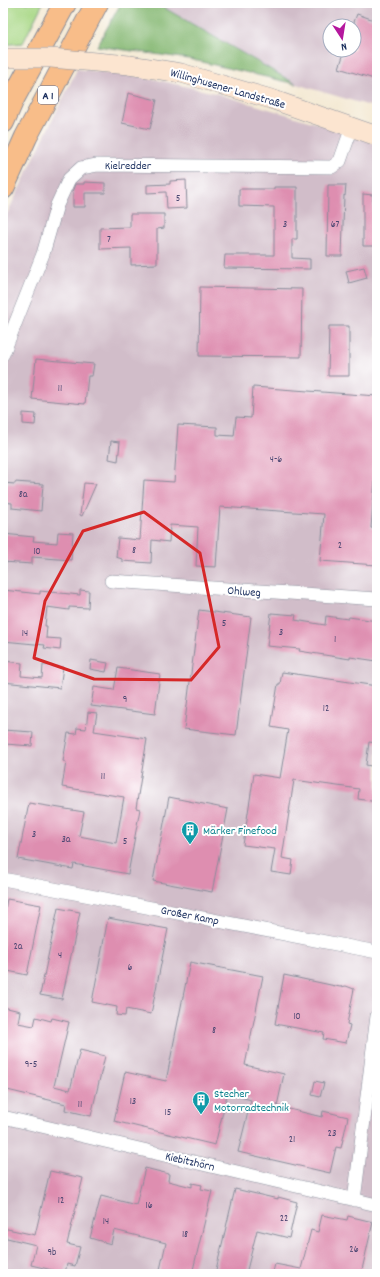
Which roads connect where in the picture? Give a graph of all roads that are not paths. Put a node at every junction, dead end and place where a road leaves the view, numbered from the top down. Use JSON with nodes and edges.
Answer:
{"nodes":[{"id":1,"x":65,"y":3,"type":"edge"},
{"id":2,"x":97,"y":3,"type":"edge"},
{"id":3,"x":3,"y":58,"type":"edge"},
{"id":4,"x":3,"y":122,"type":"edge"},
{"id":5,"x":352,"y":127,"type":"junction"},
{"id":6,"x":377,"y":136,"type":"edge"},
{"id":7,"x":3,"y":188,"type":"edge"},
{"id":8,"x":3,"y":354,"type":"edge"},
{"id":9,"x":111,"y":581,"type":"dead end"},
{"id":10,"x":377,"y":599,"type":"edge"},
{"id":11,"x":3,"y":879,"type":"edge"},
{"id":12,"x":377,"y":952,"type":"edge"},
{"id":13,"x":377,"y":1016,"type":"edge"},
{"id":14,"x":3,"y":1117,"type":"edge"},
{"id":15,"x":354,"y":1200,"type":"junction"},
{"id":16,"x":377,"y":1205,"type":"edge"}],
"edges":[{"from":1,"to":4,"type":"highway","number":"A 1"},
{"from":2,"to":7,"type":"highway","number":"A 1"},
{"from":3,"to":5,"type":"main road","name":"Willinghusener Landstraße","bridge":true},
{"from":5,"to":6,"type":"main road","name":"Willinghusener Landstraße"},
{"from":5,"to":8,"type":"street","name":"Kielredder"},
{"from":9,"to":10,"type":"street","name":"Ohlweg"},
{"from":11,"to":12,"type":"street","name":"Großer Kamp"},
{"from":13,"to":15,"type":"street"},
{"from":14,"to":15,"type":"street","name":"Kiebitzhörn"},
{"from":15,"to":16,"type":"street","name":"Kiebitzhörn"}]}
